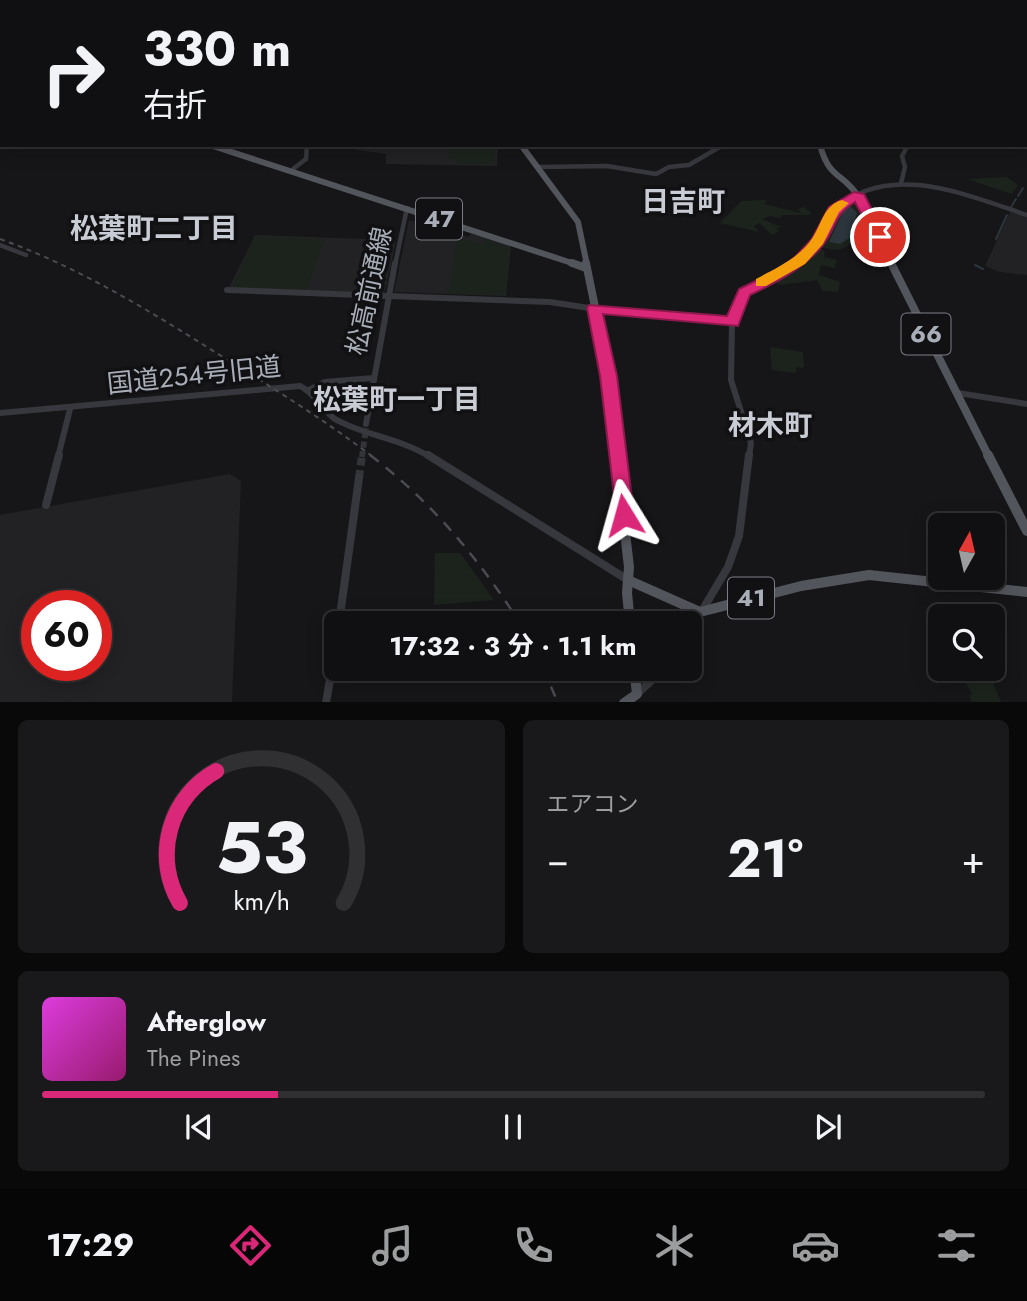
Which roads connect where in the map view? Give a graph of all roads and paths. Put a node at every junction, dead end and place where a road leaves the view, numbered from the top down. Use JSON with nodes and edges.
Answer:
{"nodes":[{"id":1,"x":217,"y":147,"type":"edge"},
{"id":2,"x":307,"y":147,"type":"edge"},
{"id":3,"x":523,"y":147,"type":"edge"},
{"id":4,"x":720,"y":147,"type":"edge"},
{"id":5,"x":820,"y":147,"type":"edge"},
{"id":6,"x":906,"y":147,"type":"edge"},
{"id":7,"x":538,"y":167,"type":"junction"},
{"id":8,"x":293,"y":169,"type":"junction"},
{"id":9,"x":901,"y":183,"type":"junction"},
{"id":10,"x":858,"y":194,"type":"junction"},
{"id":11,"x":407,"y":208,"type":"junction"},
{"id":12,"x":1027,"y":215,"type":"edge"},
{"id":13,"x":0,"y":246,"type":"edge"},
{"id":14,"x":26,"y":255,"type":"dead end"},
{"id":15,"x":586,"y":268,"type":"junction"},
{"id":16,"x":227,"y":290,"type":"dead end"},
{"id":17,"x":388,"y":296,"type":"junction"},
{"id":18,"x":594,"y":308,"type":"junction"},
{"id":19,"x":732,"y":322,"type":"junction"},
{"id":20,"x":373,"y":378,"type":"junction"},
{"id":21,"x":309,"y":390,"type":"junction"},
{"id":22,"x":958,"y":393,"type":"junction"},
{"id":23,"x":1027,"y":404,"type":"edge"},
{"id":24,"x":70,"y":409,"type":"junction"},
{"id":25,"x":0,"y":413,"type":"edge"},
{"id":26,"x":366,"y":424,"type":"tunnel mouth"},
{"id":27,"x":359,"y":478,"type":"tunnel mouth"},
{"id":28,"x":46,"y":505,"type":"dead end"},
{"id":29,"x":1027,"y":531,"type":"edge"},
{"id":30,"x":628,"y":580,"type":"junction"},
{"id":31,"x":1027,"y":592,"type":"edge"},
{"id":32,"x":341,"y":611,"type":"edge"},
{"id":33,"x":629,"y":611,"type":"edge"},
{"id":34,"x":698,"y":611,"type":"edge"},
{"id":35,"x":701,"y":611,"type":"edge"},
{"id":36,"x":702,"y":611,"type":"edge"},
{"id":37,"x":330,"y":681,"type":"edge"},
{"id":38,"x":636,"y":681,"type":"edge"},
{"id":39,"x":651,"y":681,"type":"edge"},
{"id":40,"x":637,"y":694,"type":"junction"},
{"id":41,"x":326,"y":702,"type":"edge"},
{"id":42,"x":624,"y":702,"type":"edge"}],
"edges":[{"from":1,"to":8,"type":"main road","number":"47"},
{"from":2,"to":8,"type":"street"},
{"from":3,"to":7,"type":"main road"},
{"from":4,"to":7,"type":"street"},
{"from":5,"to":10,"type":"main road","number":"66"},
{"from":6,"to":9,"type":"street"},
{"from":7,"to":15,"type":"main road"},
{"from":8,"to":11,"type":"main road","number":"47"},
{"from":9,"to":10,"type":"street"},
{"from":9,"to":12,"type":"street"},
{"from":10,"to":19,"type":"street"},
{"from":10,"to":22,"type":"main road","number":"66"},
{"from":11,"to":15,"type":"main road","number":"47"},
{"from":11,"to":17,"type":"street","name":"松高前通線"},
{"from":13,"to":14,"type":"street"},
{"from":15,"to":18,"type":"main road"},
{"from":16,"to":17,"type":"street"},
{"from":17,"to":18,"type":"street"},
{"from":17,"to":20,"type":"street","name":"松高前通線"},
{"from":18,"to":19,"type":"street"},
{"from":18,"to":30,"type":"main road"},
{"from":19,"to":35,"type":"street"},
{"from":20,"to":21,"type":"street"},
{"from":20,"to":26,"type":"street","name":"松高前通線"},
{"from":21,"to":24,"type":"street","name":"国道254号旧道"},
{"from":21,"to":30,"type":"street","name":"国道254号旧道"},
{"from":22,"to":23,"type":"street"},
{"from":22,"to":29,"type":"main road","number":"66"},
{"from":24,"to":25,"type":"street","name":"国道254号旧道"},
{"from":24,"to":28,"type":"street"},
{"from":27,"to":32,"type":"street"},
{"from":30,"to":33,"type":"main road"},
{"from":30,"to":34,"type":"main road","number":"41"},
{"from":31,"to":36,"type":"main road","number":"41"},
{"from":37,"to":41,"type":"street"},
{"from":38,"to":40,"type":"main road"},
{"from":39,"to":40,"type":"street"},
{"from":40,"to":42,"type":"main road"}]}
